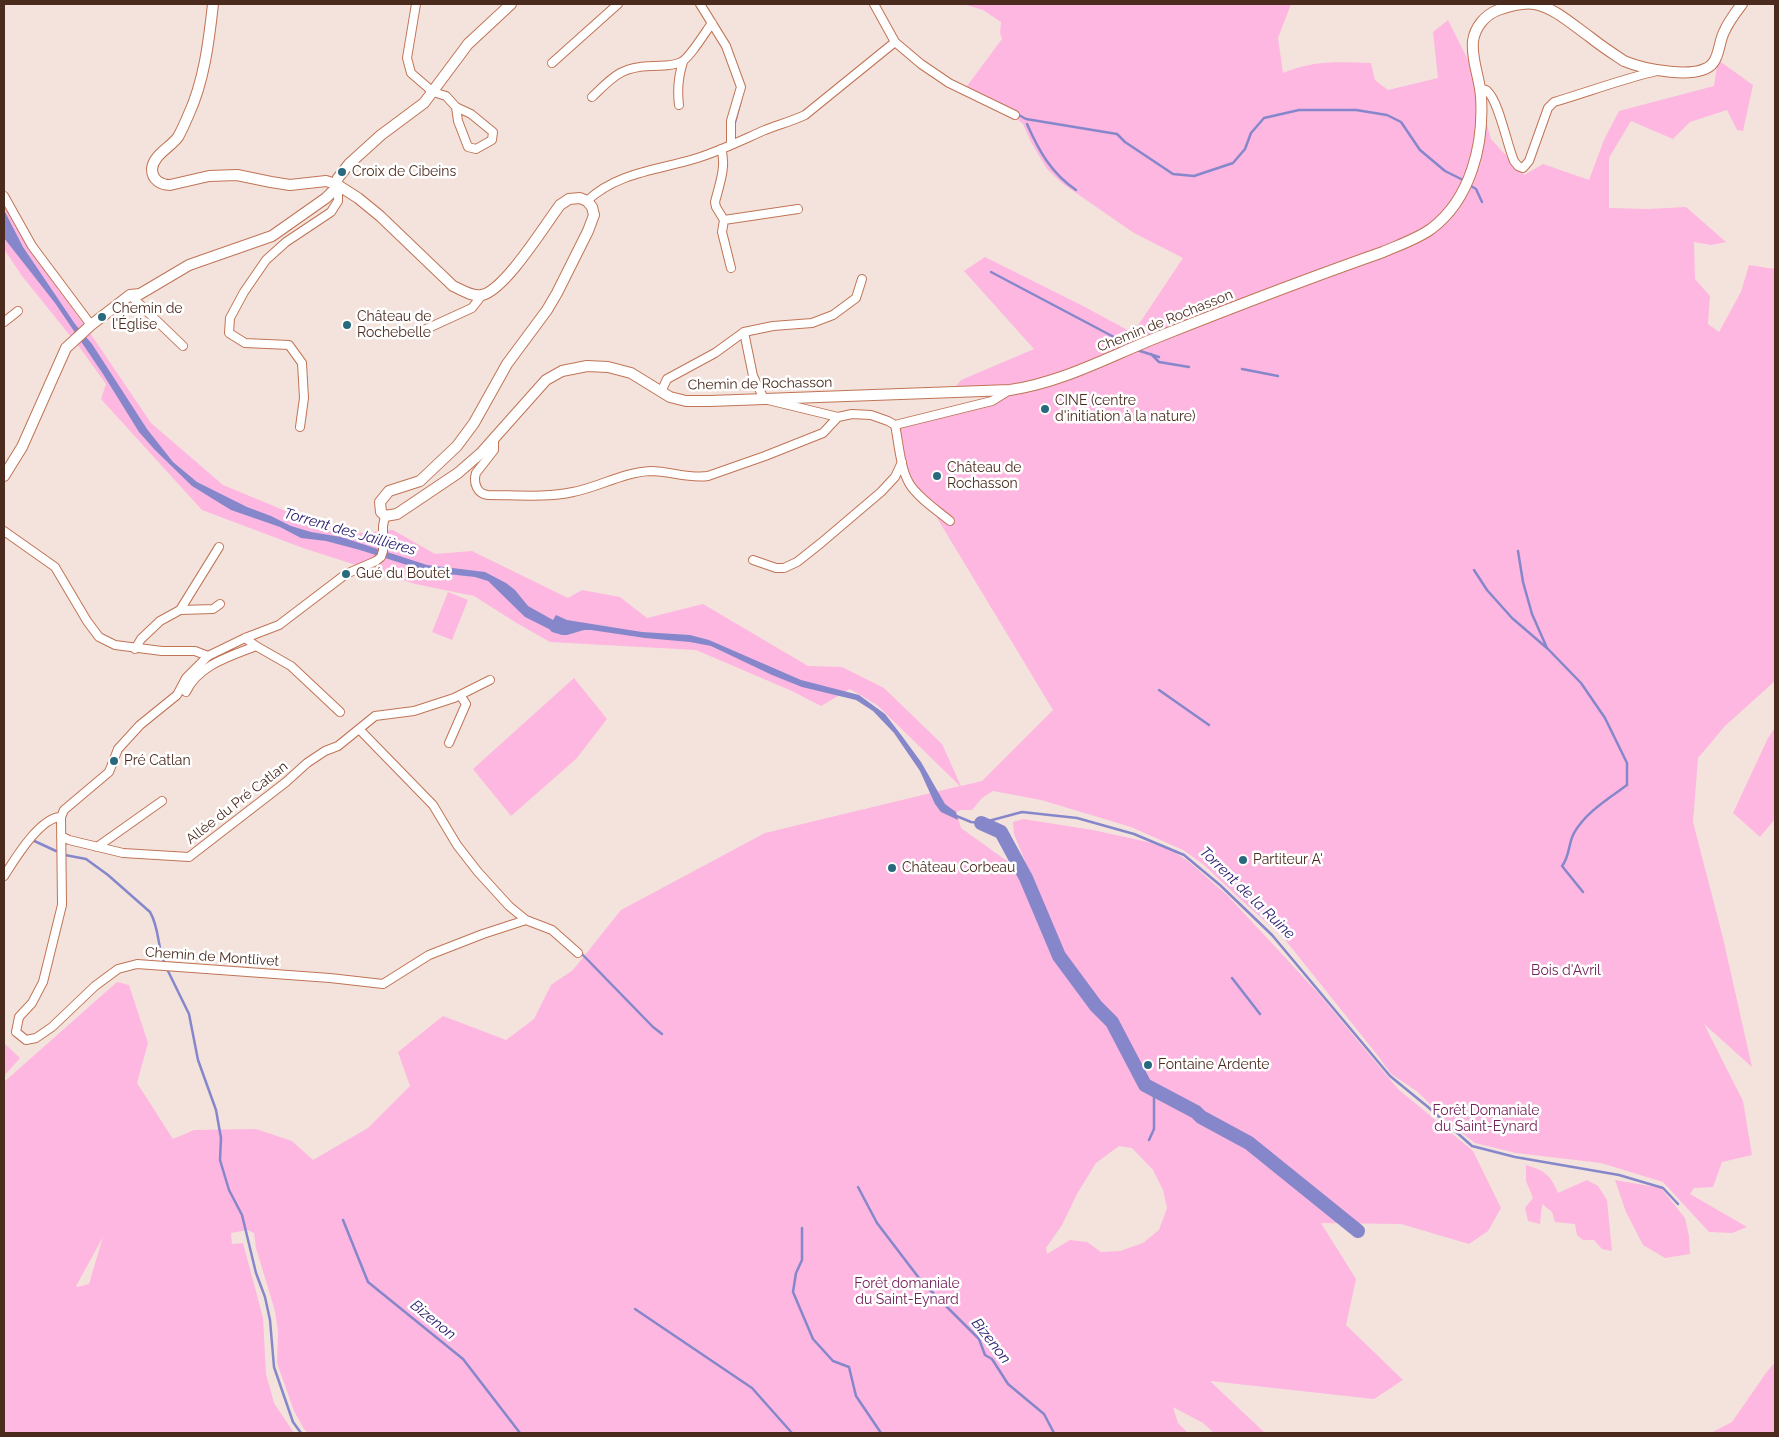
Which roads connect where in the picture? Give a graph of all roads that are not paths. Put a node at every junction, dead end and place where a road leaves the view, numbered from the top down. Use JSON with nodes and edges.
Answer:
{"nodes":[{"id":1,"x":213,"y":4,"type":"edge"},
{"id":2,"x":416,"y":4,"type":"edge"},
{"id":3,"x":511,"y":4,"type":"edge"},
{"id":4,"x":618,"y":4,"type":"edge"},
{"id":5,"x":700,"y":4,"type":"edge"},
{"id":6,"x":874,"y":4,"type":"edge"},
{"id":7,"x":1742,"y":4,"type":"edge"},
{"id":8,"x":712,"y":23,"type":"junction"},
{"id":9,"x":895,"y":42,"type":"junction"},
{"id":10,"x":683,"y":62,"type":"junction"},
{"id":11,"x":552,"y":63,"type":"dead end"},
{"id":12,"x":1663,"y":70,"type":"junction"},
{"id":13,"x":1481,"y":89,"type":"junction"},
{"id":14,"x":433,"y":92,"type":"junction"},
{"id":15,"x":592,"y":97,"type":"dead end"},
{"id":16,"x":679,"y":105,"type":"dead end"},
{"id":17,"x":456,"y":107,"type":"junction"},
{"id":18,"x":1015,"y":115,"type":"dead end"},
{"id":19,"x":731,"y":145,"type":"junction"},
{"id":20,"x":721,"y":149,"type":"junction"},
{"id":21,"x":337,"y":185,"type":"junction"},
{"id":22,"x":4,"y":196,"type":"edge"},
{"id":23,"x":587,"y":201,"type":"junction"},
{"id":24,"x":798,"y":209,"type":"dead end"},
{"id":25,"x":724,"y":220,"type":"junction"},
{"id":26,"x":731,"y":268,"type":"dead end"},
{"id":27,"x":862,"y":279,"type":"dead end"},
{"id":28,"x":130,"y":295,"type":"junction"},
{"id":29,"x":482,"y":295,"type":"junction"},
{"id":30,"x":18,"y":311,"type":"dead end"},
{"id":31,"x":4,"y":322,"type":"edge"},
{"id":32,"x":89,"y":327,"type":"junction"},
{"id":33,"x":424,"y":330,"type":"dead end"},
{"id":34,"x":744,"y":332,"type":"junction"},
{"id":35,"x":183,"y":346,"type":"dead end"},
{"id":36,"x":1010,"y":390,"type":"junction"},
{"id":37,"x":661,"y":392,"type":"junction"},
{"id":38,"x":764,"y":399,"type":"junction"},
{"id":39,"x":838,"y":417,"type":"junction"},
{"id":40,"x":895,"y":425,"type":"junction"},
{"id":41,"x":300,"y":427,"type":"dead end"},
{"id":42,"x":494,"y":438,"type":"junction"},
{"id":43,"x":902,"y":462,"type":"junction"},
{"id":44,"x":4,"y":476,"type":"edge"},
{"id":45,"x":385,"y":516,"type":"junction"},
{"id":46,"x":950,"y":521,"type":"dead end"},
{"id":47,"x":4,"y":531,"type":"edge"},
{"id":48,"x":219,"y":547,"type":"dead end"},
{"id":49,"x":753,"y":560,"type":"dead end"},
{"id":50,"x":220,"y":604,"type":"dead end"},
{"id":51,"x":180,"y":610,"type":"junction"},
{"id":52,"x":245,"y":638,"type":"junction"},
{"id":53,"x":256,"y":646,"type":"junction"},
{"id":54,"x":135,"y":649,"type":"junction"},
{"id":55,"x":208,"y":656,"type":"junction"},
{"id":56,"x":490,"y":680,"type":"dead end"},
{"id":57,"x":186,"y":692,"type":"dead end"},
{"id":58,"x":460,"y":694,"type":"junction"},
{"id":59,"x":340,"y":712,"type":"dead end"},
{"id":60,"x":359,"y":728,"type":"junction"},
{"id":61,"x":448,"y":743,"type":"dead end"},
{"id":62,"x":162,"y":801,"type":"dead end"},
{"id":63,"x":61,"y":817,"type":"junction"},
{"id":64,"x":61,"y":836,"type":"junction"},
{"id":65,"x":97,"y":847,"type":"junction"},
{"id":66,"x":4,"y":876,"type":"edge"},
{"id":67,"x":526,"y":920,"type":"junction"},
{"id":68,"x":578,"y":953,"type":"dead end"}],
"edges":[{"from":1,"to":21,"type":"street"},
{"from":2,"to":14,"type":"street"},
{"from":3,"to":14,"type":"street"},
{"from":4,"to":11,"type":"street"},
{"from":5,"to":8,"type":"street"},
{"from":6,"to":9,"type":"street"},
{"from":7,"to":12,"type":"street","name":"Chemin de Rochasson"},
{"from":8,"to":10,"type":"street"},
{"from":8,"to":19,"type":"street"},
{"from":9,"to":18,"type":"street"},
{"from":9,"to":19,"type":"street"},
{"from":10,"to":15,"type":"street"},
{"from":10,"to":16,"type":"street"},
{"from":12,"to":13,"type":"street","name":"Chemin de Rochasson"},
{"from":12,"to":13,"type":"street"},
{"from":13,"to":36,"type":"street","name":"Chemin de Rochasson"},
{"from":14,"to":17,"type":"street"},
{"from":14,"to":21,"type":"street"},
{"from":17,"to":17,"type":"street"},
{"from":19,"to":20,"type":"street"},
{"from":20,"to":23,"type":"street"},
{"from":20,"to":25,"type":"street"},
{"from":21,"to":28,"type":"street"},
{"from":21,"to":29,"type":"street"},
{"from":21,"to":41,"type":"street"},
{"from":22,"to":32,"type":"street"},
{"from":23,"to":29,"type":"street"},
{"from":23,"to":45,"type":"street"},
{"from":24,"to":25,"type":"street"},
{"from":25,"to":26,"type":"street"},
{"from":27,"to":34,"type":"street"},
{"from":28,"to":32,"type":"street"},
{"from":28,"to":35,"type":"street"},
{"from":29,"to":33,"type":"street"},
{"from":30,"to":31,"type":"street"},
{"from":32,"to":44,"type":"street"},
{"from":34,"to":37,"type":"street"},
{"from":34,"to":38,"type":"street"},
{"from":36,"to":38,"type":"street","name":"Chemin de Rochasson"},
{"from":36,"to":40,"type":"street"},
{"from":37,"to":38,"type":"street","name":"Chemin de Rochasson"},
{"from":37,"to":42,"type":"street","name":"Chemin de Rochasson"},
{"from":38,"to":39,"type":"street"},
{"from":39,"to":40,"type":"street"},
{"from":39,"to":42,"type":"street"},
{"from":40,"to":43,"type":"street"},
{"from":42,"to":45,"type":"street","name":"Chemin de Rochasson"},
{"from":43,"to":46,"type":"street"},
{"from":43,"to":49,"type":"street"},
{"from":45,"to":52,"type":"street"},
{"from":47,"to":54,"type":"street"},
{"from":48,"to":51,"type":"street"},
{"from":50,"to":51,"type":"street"},
{"from":51,"to":54,"type":"street"},
{"from":52,"to":53,"type":"street"},
{"from":52,"to":55,"type":"street"},
{"from":53,"to":57,"type":"street"},
{"from":53,"to":59,"type":"street"},
{"from":54,"to":55,"type":"street"},
{"from":55,"to":63,"type":"street"},
{"from":56,"to":58,"type":"street","name":"Allée du Pré Catlan"},
{"from":58,"to":60,"type":"street","name":"Allée du Pré Catlan"},
{"from":58,"to":61,"type":"street"},
{"from":60,"to":65,"type":"street","name":"Allée du Pré Catlan"},
{"from":60,"to":67,"type":"street"},
{"from":62,"to":65,"type":"street"},
{"from":63,"to":64,"type":"street","name":"Chemin de Montlivet"},
{"from":63,"to":66,"type":"street"},
{"from":64,"to":65,"type":"street","name":"Allée du Pré Catlan"},
{"from":64,"to":67,"type":"street","name":"Chemin de Montlivet"},
{"from":67,"to":68,"type":"street"}]}
